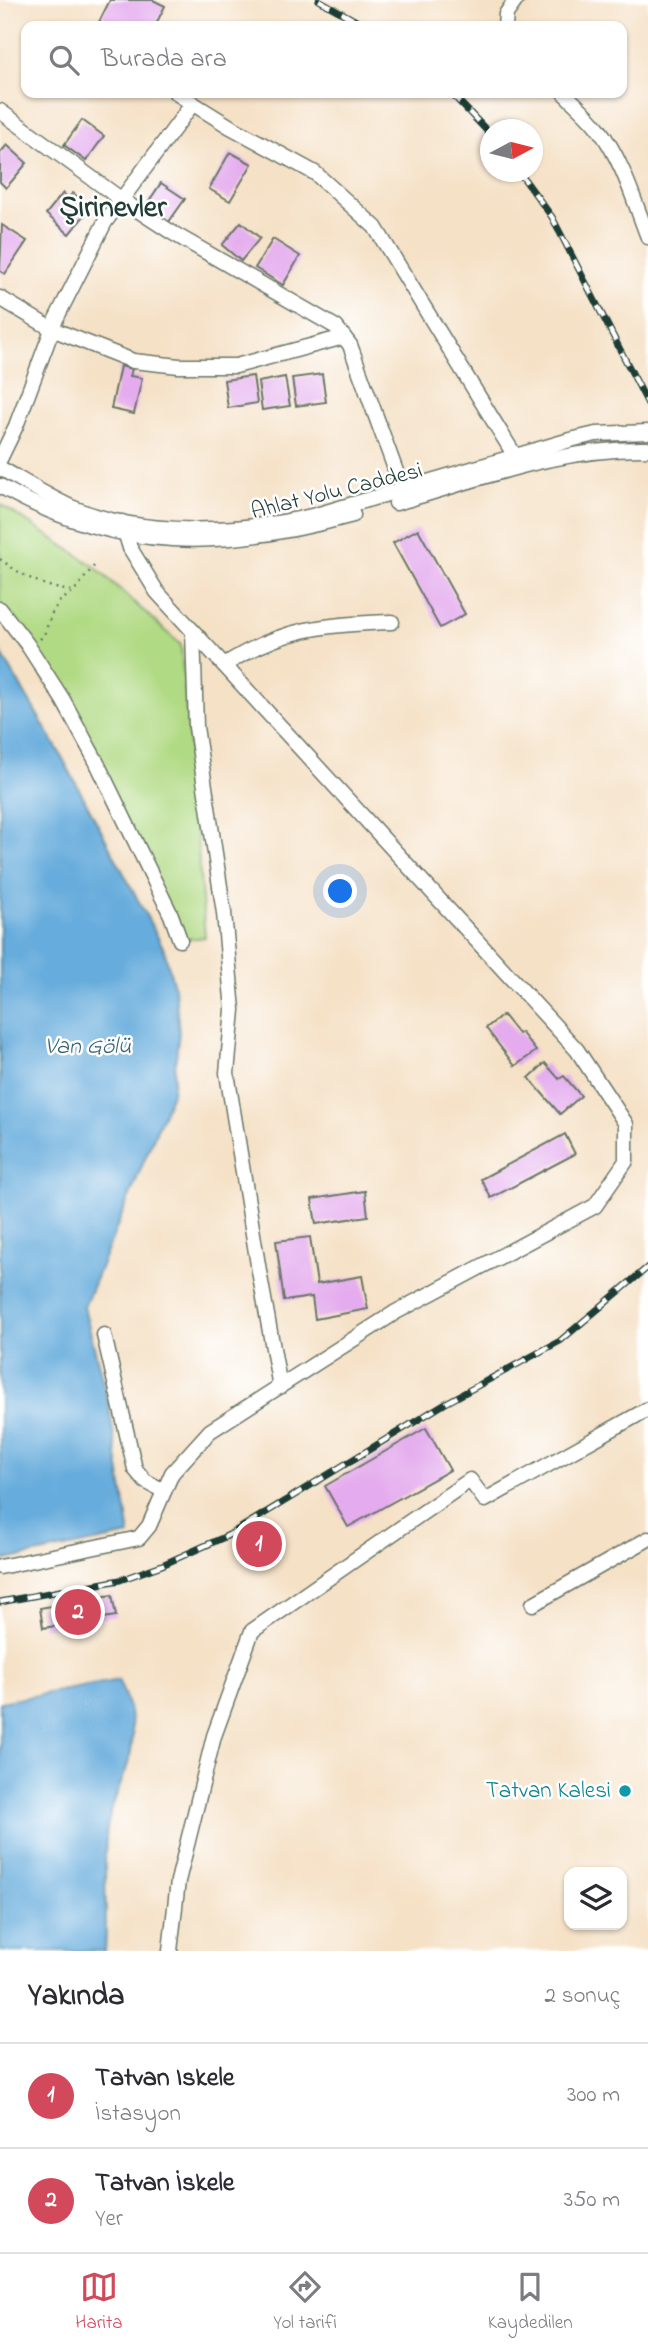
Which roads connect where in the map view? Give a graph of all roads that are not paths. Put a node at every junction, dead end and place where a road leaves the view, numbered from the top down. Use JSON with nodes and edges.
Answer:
{"nodes":[{"id":1,"x":516,"y":0,"type":"edge"},
{"id":2,"x":505,"y":21,"type":"edge"},
{"id":3,"x":184,"y":98,"type":"edge"},
{"id":4,"x":569,"y":98,"type":"edge"},
{"id":5,"x":192,"y":103,"type":"junction"},
{"id":6,"x":0,"y":110,"type":"edge"},
{"id":7,"x":122,"y":200,"type":"junction"},
{"id":8,"x":648,"y":237,"type":"edge"},
{"id":9,"x":0,"y":298,"type":"edge"},
{"id":10,"x":52,"y":329,"type":"junction"},
{"id":11,"x":344,"y":337,"type":"junction"},
{"id":12,"x":648,"y":432,"type":"edge"},
{"id":13,"x":648,"y":449,"type":"edge"},
{"id":14,"x":514,"y":456,"type":"junction"},
{"id":15,"x":0,"y":459,"type":"edge"},
{"id":16,"x":0,"y":468,"type":"edge"},
{"id":17,"x":0,"y":486,"type":"edge"},
{"id":18,"x":405,"y":495,"type":"junction"},
{"id":19,"x":124,"y":529,"type":"junction"},
{"id":20,"x":0,"y":609,"type":"edge"},
{"id":21,"x":392,"y":622,"type":"dead end"},
{"id":22,"x":193,"y":631,"type":"junction"},
{"id":23,"x":223,"y":665,"type":"junction"},
{"id":24,"x":180,"y":940,"type":"dead end"},
{"id":25,"x":104,"y":1335,"type":"dead end"},
{"id":26,"x":280,"y":1387,"type":"junction"},
{"id":27,"x":648,"y":1409,"type":"edge"},
{"id":28,"x":164,"y":1491,"type":"junction"},
{"id":29,"x":648,"y":1539,"type":"edge"},
{"id":30,"x":0,"y":1567,"type":"edge"},
{"id":31,"x":533,"y":1604,"type":"dead end"},
{"id":32,"x":170,"y":1951,"type":"edge"}],
"edges":[{"from":1,"to":2,"type":"street"},
{"from":3,"to":5,"type":"street"},
{"from":4,"to":8,"type":"street"},
{"from":5,"to":7,"type":"street"},
{"from":5,"to":14,"type":"street"},
{"from":6,"to":7,"type":"street"},
{"from":7,"to":10,"type":"street"},
{"from":7,"to":11,"type":"street"},
{"from":9,"to":10,"type":"street"},
{"from":10,"to":11,"type":"street"},
{"from":10,"to":15,"type":"street"},
{"from":11,"to":18,"type":"street"},
{"from":12,"to":14,"type":"street","name":"Ahlat Yolu Caddesi"},
{"from":13,"to":18,"type":"street","name":"Ahlat Yolu Caddesi"},
{"from":14,"to":18,"type":"street","name":"Ahlat Yolu Caddesi"},
{"from":16,"to":19,"type":"street","name":"Ahlat Yolu Caddesi"},
{"from":17,"to":19,"type":"street","name":"Ahlat Yolu Caddesi"},
{"from":18,"to":19,"type":"street","name":"Ahlat Yolu Caddesi"},
{"from":19,"to":22,"type":"street"},
{"from":20,"to":24,"type":"street"},
{"from":21,"to":23,"type":"street"},
{"from":22,"to":23,"type":"street"},
{"from":22,"to":26,"type":"street"},
{"from":23,"to":26,"type":"street"},
{"from":25,"to":28,"type":"street"},
{"from":26,"to":28,"type":"street"},
{"from":27,"to":32,"type":"street"},
{"from":28,"to":30,"type":"street"},
{"from":29,"to":31,"type":"street"}]}
